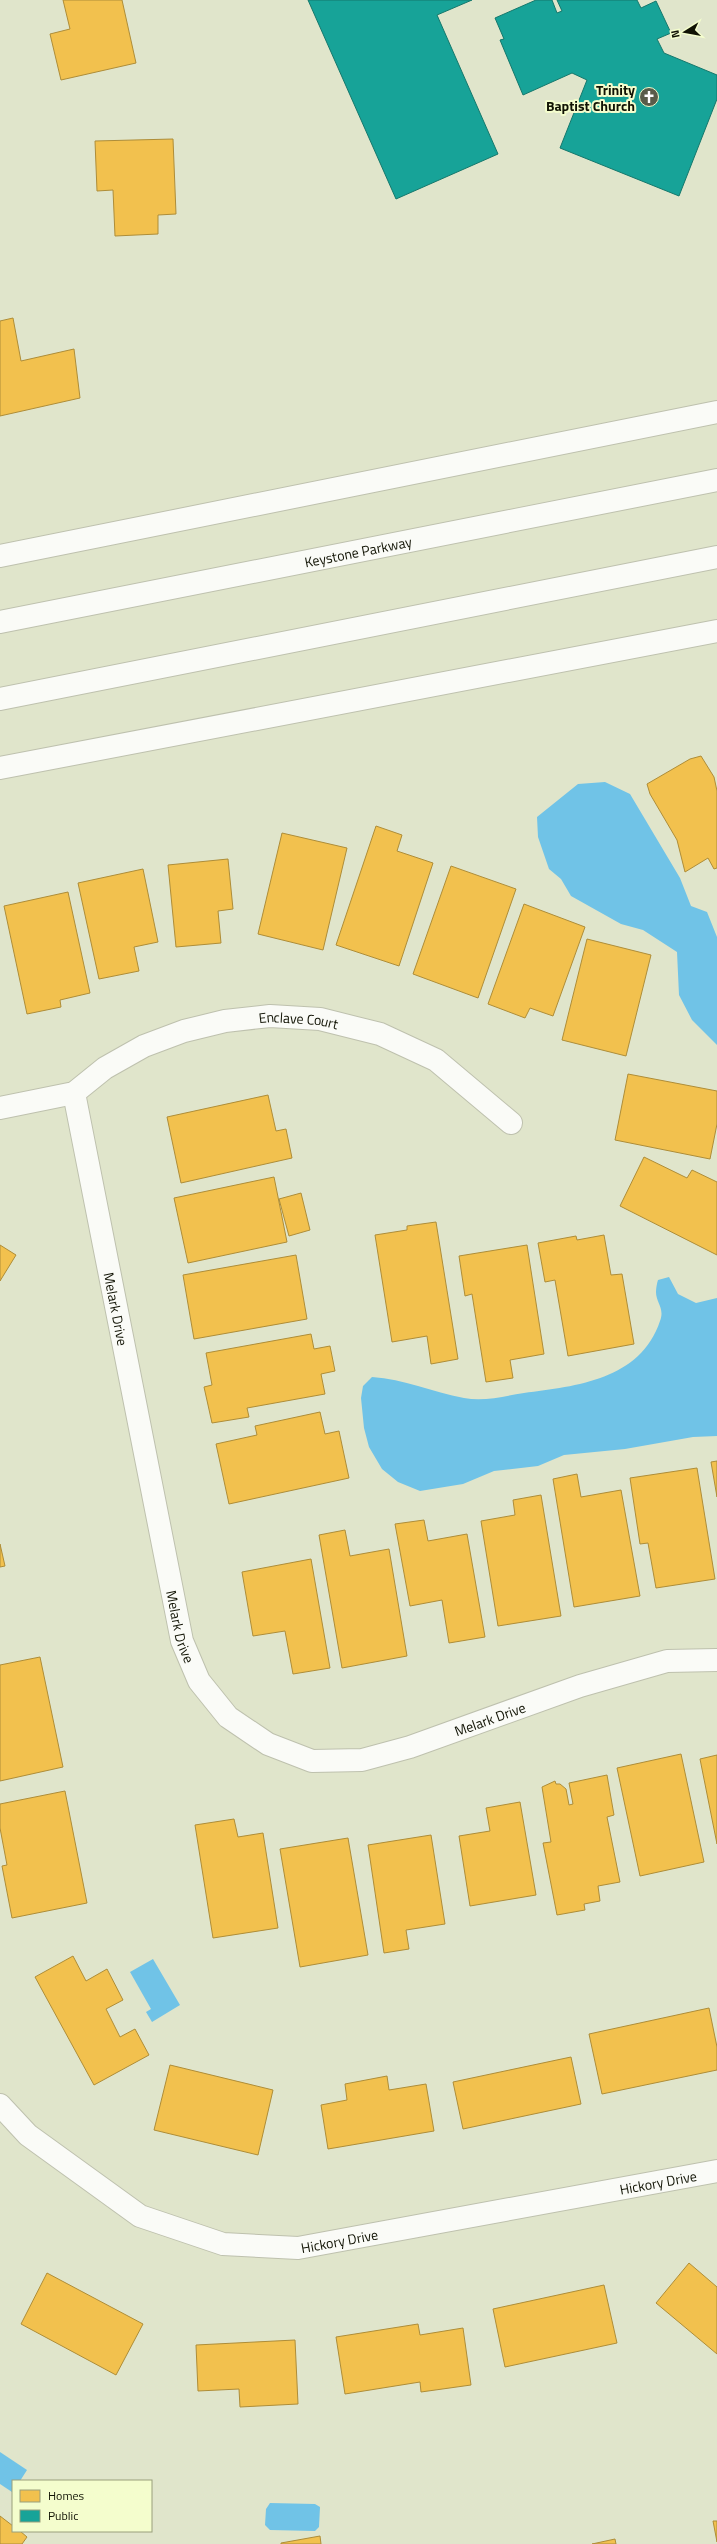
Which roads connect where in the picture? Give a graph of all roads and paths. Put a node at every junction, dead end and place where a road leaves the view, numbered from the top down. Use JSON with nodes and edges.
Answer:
{"nodes":[{"id":1,"x":717,"y":412,"type":"edge"},
{"id":2,"x":717,"y":480,"type":"edge"},
{"id":3,"x":0,"y":556,"type":"edge"},
{"id":4,"x":717,"y":557,"type":"edge"},
{"id":5,"x":0,"y":622,"type":"edge"},
{"id":6,"x":717,"y":631,"type":"edge"},
{"id":7,"x":0,"y":699,"type":"edge"},
{"id":8,"x":0,"y":768,"type":"edge"},
{"id":9,"x":74,"y":1093,"type":"junction"},
{"id":10,"x":0,"y":1108,"type":"edge"},
{"id":11,"x":511,"y":1124,"type":"dead end"},
{"id":12,"x":717,"y":1660,"type":"edge"},
{"id":13,"x":0,"y":2105,"type":"edge"},
{"id":14,"x":717,"y":2171,"type":"edge"}],
"edges":[{"from":1,"to":3,"type":"main road"},
{"from":2,"to":5,"type":"main road","name":"Keystone Parkway"},
{"from":4,"to":7,"type":"main road"},
{"from":6,"to":8,"type":"main road"},
{"from":9,"to":10,"type":"main road"},
{"from":9,"to":11,"type":"main road","name":"Enclave Court"},
{"from":9,"to":12,"type":"main road","name":"Melark Drive"},
{"from":13,"to":14,"type":"main road","name":"Hickory Drive"}]}
